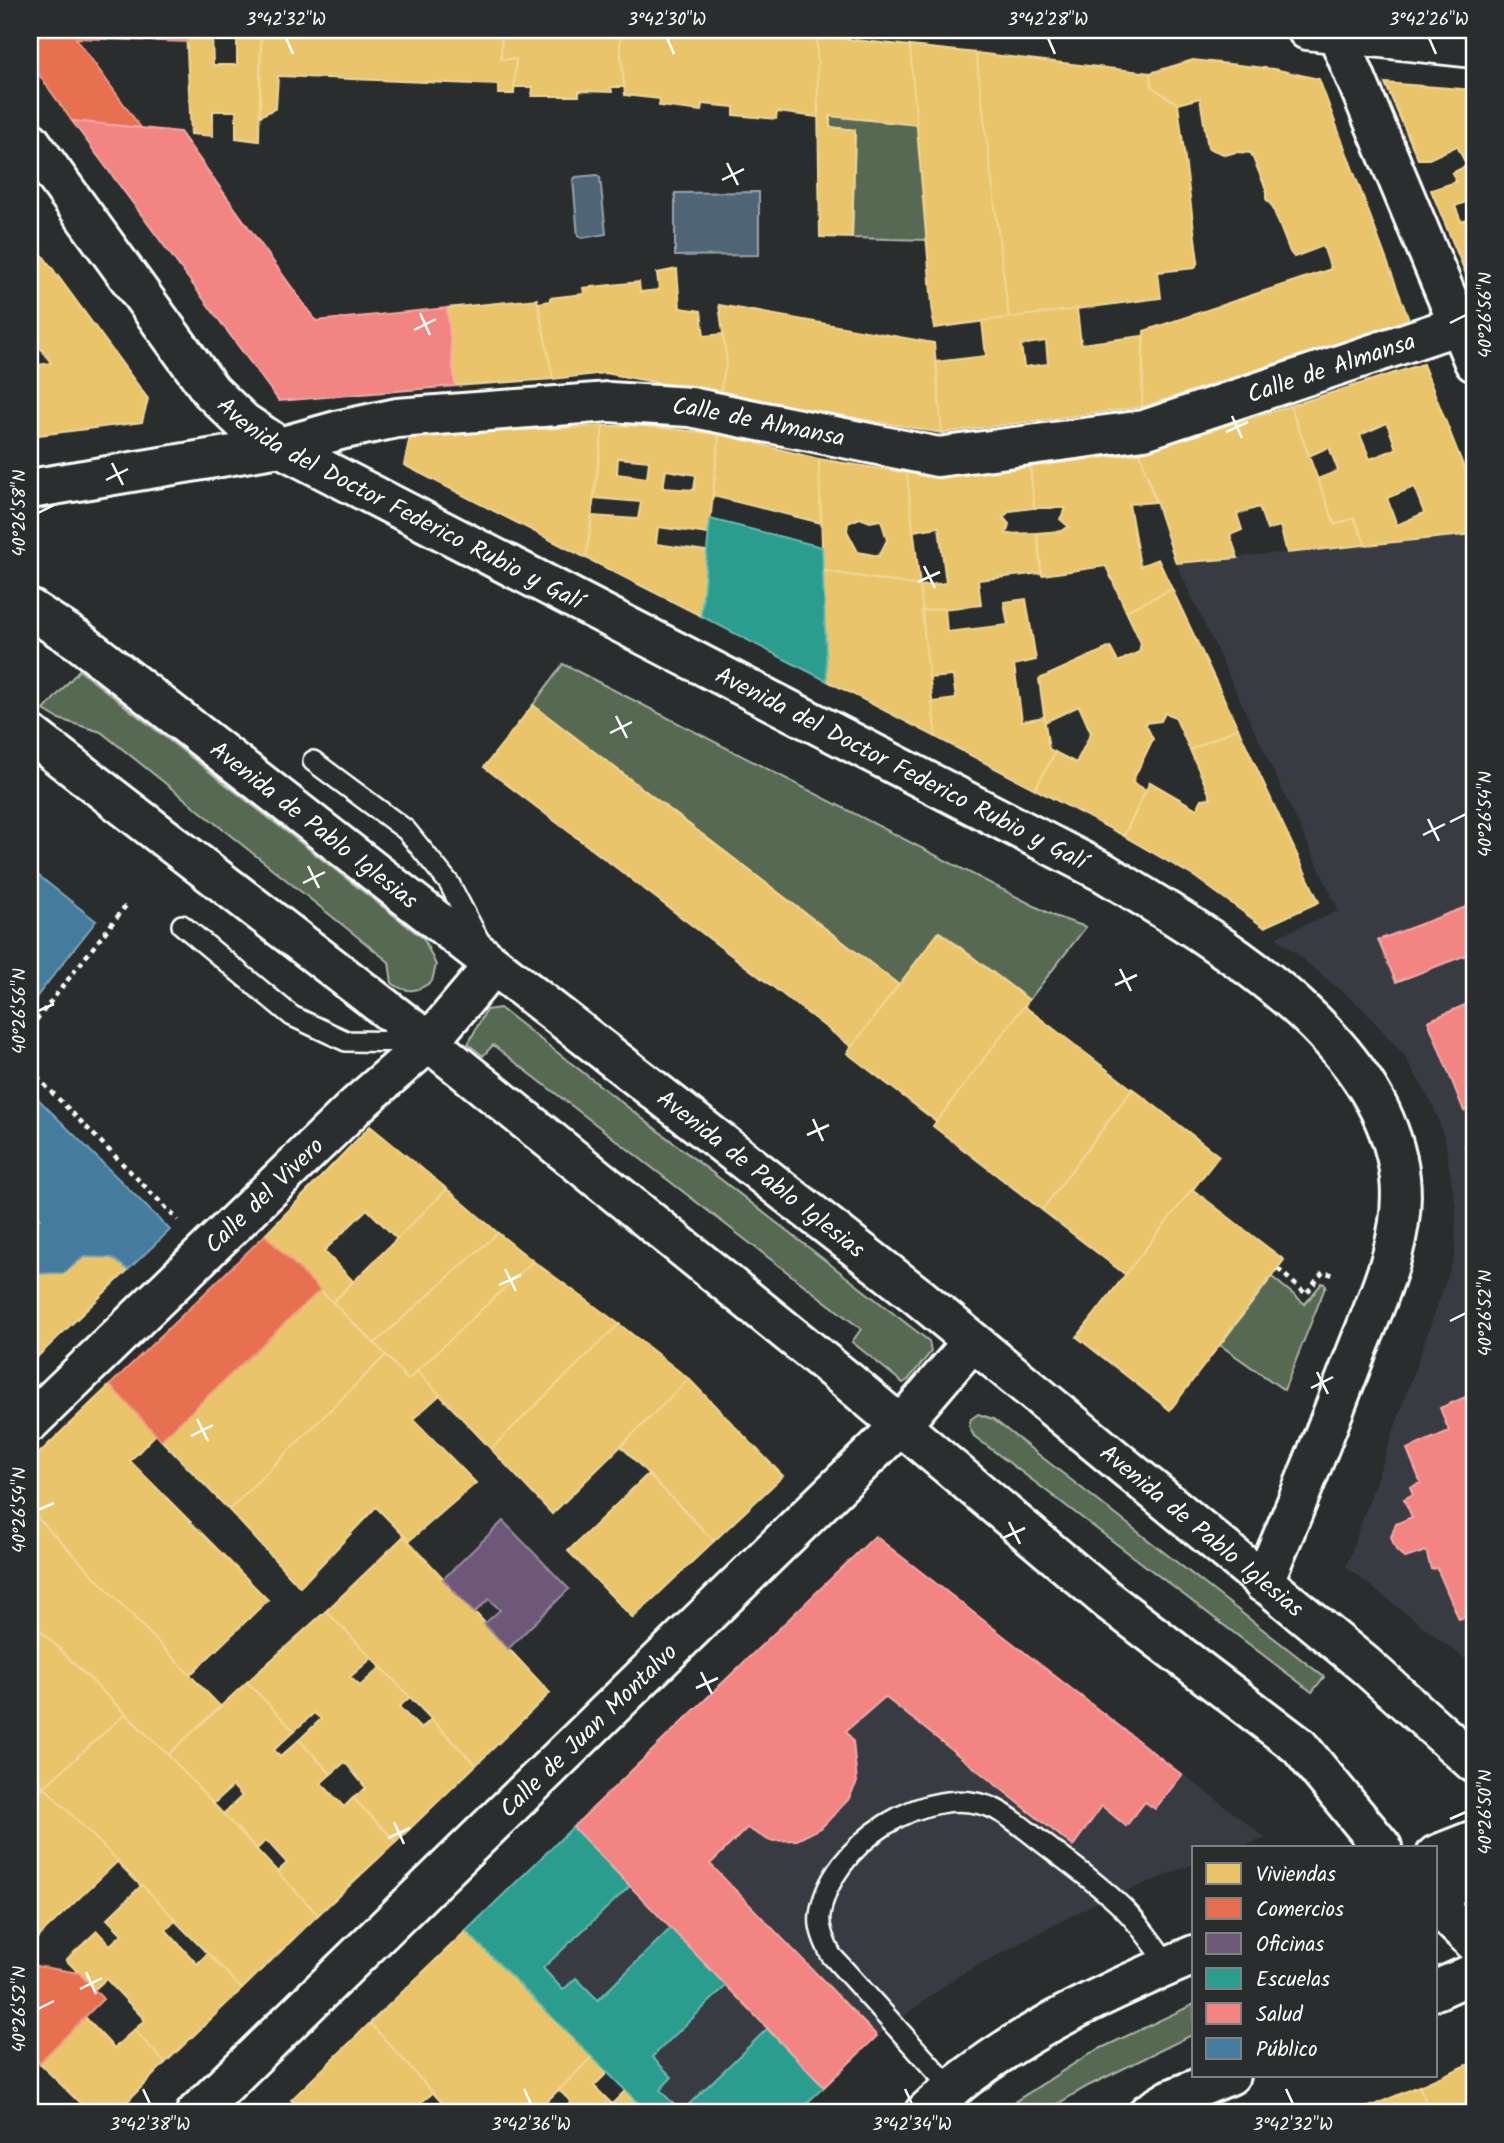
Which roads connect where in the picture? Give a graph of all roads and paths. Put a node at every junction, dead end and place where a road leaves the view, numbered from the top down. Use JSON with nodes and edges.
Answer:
{"nodes":[{"id":1,"x":1322,"y":31,"type":"edge"},
{"id":2,"x":1474,"y":48,"type":"edge"},
{"id":3,"x":30,"y":141,"type":"edge"},
{"id":4,"x":1466,"y":323,"type":"edge"},
{"id":5,"x":1474,"y":362,"type":"edge"},
{"id":6,"x":281,"y":447,"type":"junction"},
{"id":7,"x":30,"y":489,"type":"edge"},
{"id":8,"x":30,"y":609,"type":"edge"},
{"id":9,"x":30,"y":734,"type":"edge"},
{"id":10,"x":313,"y":761,"type":"dead end"},
{"id":11,"x":128,"y":903,"type":"dead end"},
{"id":12,"x":182,"y":925,"type":"dead end"},
{"id":13,"x":493,"y":966,"type":"junction"},
{"id":14,"x":30,"y":1028,"type":"edge"},
{"id":15,"x":429,"y":1042,"type":"junction"},
{"id":16,"x":30,"y":1070,"type":"edge"},
{"id":17,"x":161,"y":1202,"type":"dead end"},
{"id":18,"x":1278,"y":1269,"type":"dead end"},
{"id":19,"x":1334,"y":1275,"type":"dead end"},
{"id":20,"x":972,"y":1342,"type":"junction"},
{"id":21,"x":30,"y":1422,"type":"edge"},
{"id":22,"x":901,"y":1425,"type":"junction"},
{"id":23,"x":1263,"y":1583,"type":"junction"},
{"id":24,"x":1474,"y":1763,"type":"edge"},
{"id":25,"x":1474,"y":1840,"type":"edge"},
{"id":26,"x":1381,"y":1846,"type":"edge"},
{"id":27,"x":1438,"y":1854,"type":"edge"},
{"id":28,"x":1474,"y":1855,"type":"edge"},
{"id":29,"x":1438,"y":1903,"type":"edge"},
{"id":30,"x":1438,"y":1908,"type":"edge"},
{"id":31,"x":1474,"y":1942,"type":"edge"},
{"id":32,"x":1182,"y":1960,"type":"edge"},
{"id":33,"x":1474,"y":1973,"type":"edge"},
{"id":34,"x":1438,"y":1989,"type":"edge"},
{"id":35,"x":1228,"y":2076,"type":"edge"},
{"id":36,"x":951,"y":2088,"type":"junction"},
{"id":37,"x":196,"y":2113,"type":"edge"},
{"id":38,"x":924,"y":2113,"type":"edge"},
{"id":39,"x":1148,"y":2113,"type":"edge"}],
"edges":[{"from":1,"to":2,"type":"street"},
{"from":1,"to":4,"type":"street"},
{"from":3,"to":6,"type":"street","name":"Avenida del Doctor Federico Rubio y Galí"},
{"from":4,"to":5,"type":"street"},
{"from":4,"to":6,"type":"street","name":"Calle de Almansa"},
{"from":6,"to":7,"type":"street","name":"Calle de Almansa"},
{"from":6,"to":23,"type":"street","name":"Avenida del Doctor Federico Rubio y Galí"},
{"from":8,"to":13,"type":"street","name":"Avenida de Pablo Iglesias"},
{"from":9,"to":15,"type":"street"},
{"from":10,"to":13,"type":"lane"},
{"from":11,"to":14,"type":"path"},
{"from":12,"to":15,"type":"lane"},
{"from":13,"to":15,"type":"street","name":"Calle del Vivero"},
{"from":13,"to":20,"type":"street","name":"Avenida de Pablo Iglesias"},
{"from":15,"to":21,"type":"street","name":"Calle del Vivero"},
{"from":15,"to":22,"type":"street"},
{"from":16,"to":17,"type":"path"},
{"from":18,"to":19,"type":"path"},
{"from":20,"to":22,"type":"street","name":"Calle de Juan Montalvo"},
{"from":20,"to":23,"type":"street","name":"Avenida de Pablo Iglesias"},
{"from":22,"to":26,"type":"street"},
{"from":22,"to":37,"type":"street","name":"Calle de Juan Montalvo"},
{"from":23,"to":24,"type":"street","name":"Avenida de Pablo Iglesias"},
{"from":25,"to":27,"type":"street"},
{"from":28,"to":29,"type":"street"},
{"from":30,"to":31,"type":"street"},
{"from":32,"to":36,"type":"street"},
{"from":32,"to":36,"type":"lane"},
{"from":33,"to":34,"type":"street"},
{"from":35,"to":39,"type":"street"},
{"from":36,"to":38,"type":"street"}]}
